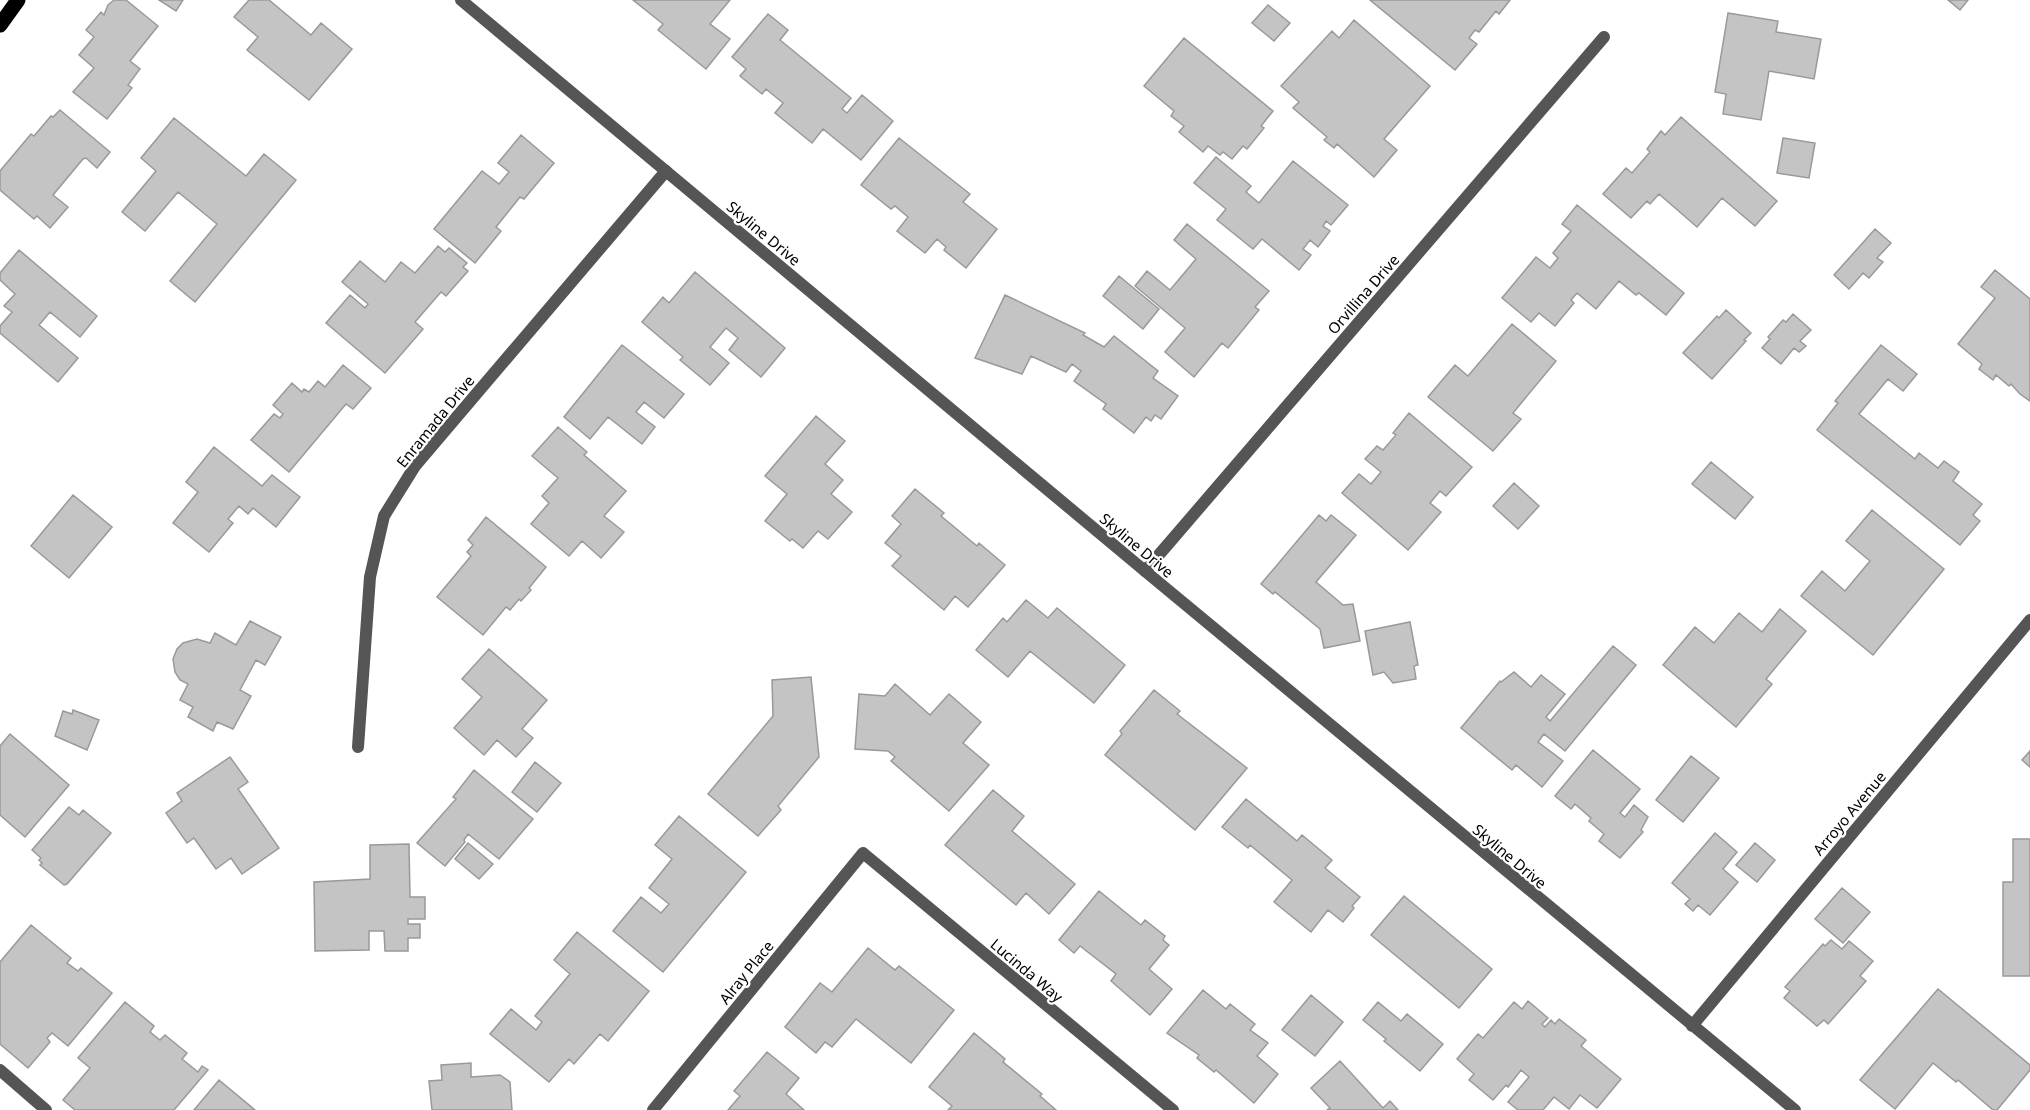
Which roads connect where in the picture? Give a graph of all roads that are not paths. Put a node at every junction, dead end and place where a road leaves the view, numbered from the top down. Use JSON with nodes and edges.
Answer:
{"nodes":[{"id":1,"x":18,"y":0,"type":"edge"},
{"id":2,"x":461,"y":0,"type":"edge"},
{"id":3,"x":0,"y":25,"type":"edge"},
{"id":4,"x":1604,"y":37,"type":"dead end"},
{"id":5,"x":666,"y":171,"type":"junction"},
{"id":6,"x":1145,"y":571,"type":"junction"},
{"id":7,"x":2030,"y":620,"type":"edge"},
{"id":8,"x":358,"y":747,"type":"dead end"},
{"id":9,"x":863,"y":853,"type":"joint"},
{"id":10,"x":1692,"y":1026,"type":"junction"},
{"id":11,"x":0,"y":1070,"type":"edge"},
{"id":12,"x":46,"y":1110,"type":"edge"},
{"id":13,"x":653,"y":1110,"type":"edge"},
{"id":14,"x":1173,"y":1110,"type":"edge"},
{"id":15,"x":1795,"y":1110,"type":"edge"}],
"edges":[{"from":1,"to":3,"type":"main road"},
{"from":2,"to":5,"type":"street","name":"Skyline Drive"},
{"from":4,"to":6,"type":"street","name":"Orvillina Drive"},
{"from":5,"to":6,"type":"street","name":"Skyline Drive"},
{"from":5,"to":8,"type":"street","name":"Enramada Drive"},
{"from":6,"to":10,"type":"street","name":"Skyline Drive"},
{"from":7,"to":10,"type":"street","name":"Arroyo Avenue"},
{"from":9,"to":13,"type":"street","name":"Alray Place"},
{"from":9,"to":14,"type":"street","name":"Lucinda Way"},
{"from":10,"to":15,"type":"street","name":"Skyline Drive"},
{"from":11,"to":12,"type":"street"}]}
